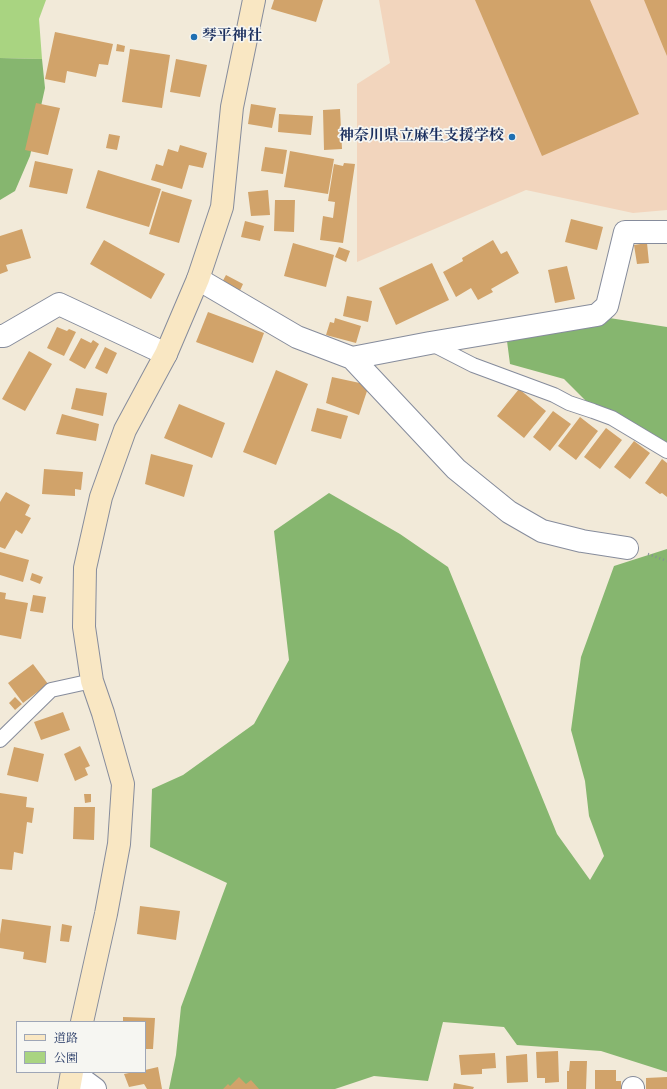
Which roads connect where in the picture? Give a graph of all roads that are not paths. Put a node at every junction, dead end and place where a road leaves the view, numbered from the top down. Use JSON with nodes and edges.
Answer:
{"nodes":[{"id":1,"x":254,"y":0,"type":"edge"},
{"id":2,"x":667,"y":232,"type":"edge"},
{"id":3,"x":198,"y":279,"type":"junction"},
{"id":4,"x":0,"y":336,"type":"edge"},
{"id":5,"x":430,"y":343,"type":"junction"},
{"id":6,"x":166,"y":354,"type":"junction"},
{"id":7,"x":352,"y":358,"type":"junction"},
{"id":8,"x":667,"y":451,"type":"edge"},
{"id":9,"x":628,"y":548,"type":"dead end"},
{"id":10,"x":92,"y":681,"type":"junction"},
{"id":11,"x":0,"y":740,"type":"edge"},
{"id":12,"x":82,"y":1021,"type":"edge"},
{"id":13,"x":72,"y":1073,"type":"edge"},
{"id":14,"x":73,"y":1073,"type":"edge"},
{"id":15,"x":69,"y":1089,"type":"edge"},
{"id":16,"x":95,"y":1089,"type":"edge"}],
"edges":[{"from":1,"to":3,"type":"street"},
{"from":2,"to":5,"type":"street"},
{"from":3,"to":6,"type":"street"},
{"from":3,"to":7,"type":"street"},
{"from":4,"to":6,"type":"street"},
{"from":5,"to":7,"type":"street"},
{"from":5,"to":8,"type":"lane"},
{"from":6,"to":10,"type":"street"},
{"from":7,"to":9,"type":"street"},
{"from":10,"to":11,"type":"lane"},
{"from":10,"to":12,"type":"street"},
{"from":13,"to":15,"type":"street"},
{"from":14,"to":16,"type":"street"}]}
